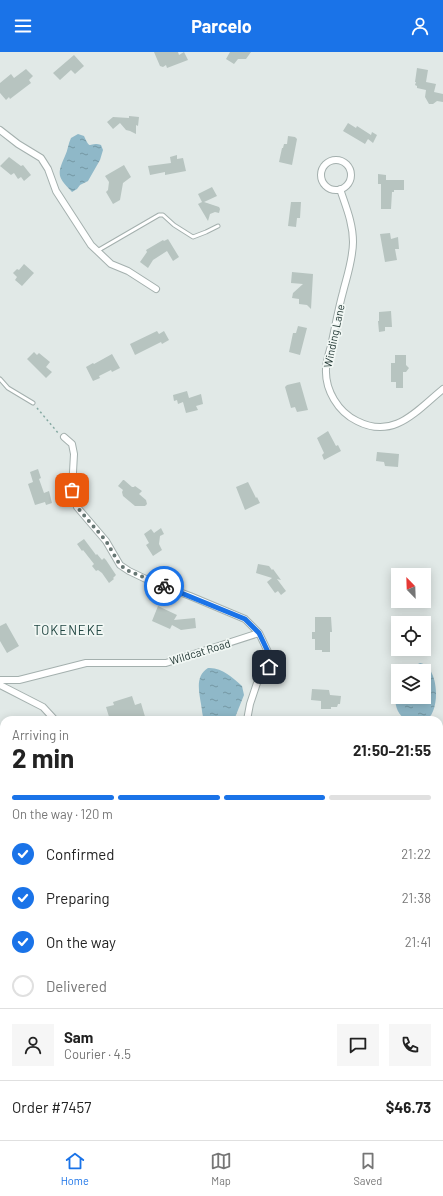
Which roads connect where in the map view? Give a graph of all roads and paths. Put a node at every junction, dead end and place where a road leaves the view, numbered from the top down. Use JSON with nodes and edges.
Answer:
{"nodes":[{"id":1,"x":0,"y":130,"type":"edge"},
{"id":2,"x":340,"y":190,"type":"junction"},
{"id":3,"x":218,"y":226,"type":"dead end"},
{"id":4,"x":97,"y":251,"type":"junction"},
{"id":5,"x":156,"y":289,"type":"dead end"},
{"id":6,"x":0,"y":379,"type":"edge"},
{"id":7,"x":443,"y":390,"type":"edge"},
{"id":8,"x":33,"y":403,"type":"joint"},
{"id":9,"x":64,"y":437,"type":"joint"},
{"id":10,"x":259,"y":633,"type":"junction"},
{"id":11,"x":0,"y":680,"type":"edge"},
{"id":12,"x":0,"y":685,"type":"edge"},
{"id":13,"x":51,"y":716,"type":"edge"},
{"id":14,"x":247,"y":716,"type":"edge"}],
"edges":[{"from":1,"to":4,"type":"street"},
{"from":2,"to":2,"type":"street"},
{"from":2,"to":7,"type":"street","name":"Winding Lane"},
{"from":3,"to":4,"type":"lane"},
{"from":4,"to":5,"type":"street"},
{"from":6,"to":8,"type":"lane"},
{"from":8,"to":9,"type":"path"},
{"from":9,"to":10,"type":"street"},
{"from":10,"to":11,"type":"street","name":"Wildcat Road"},
{"from":10,"to":14,"type":"street"},
{"from":12,"to":13,"type":"street"}]}
